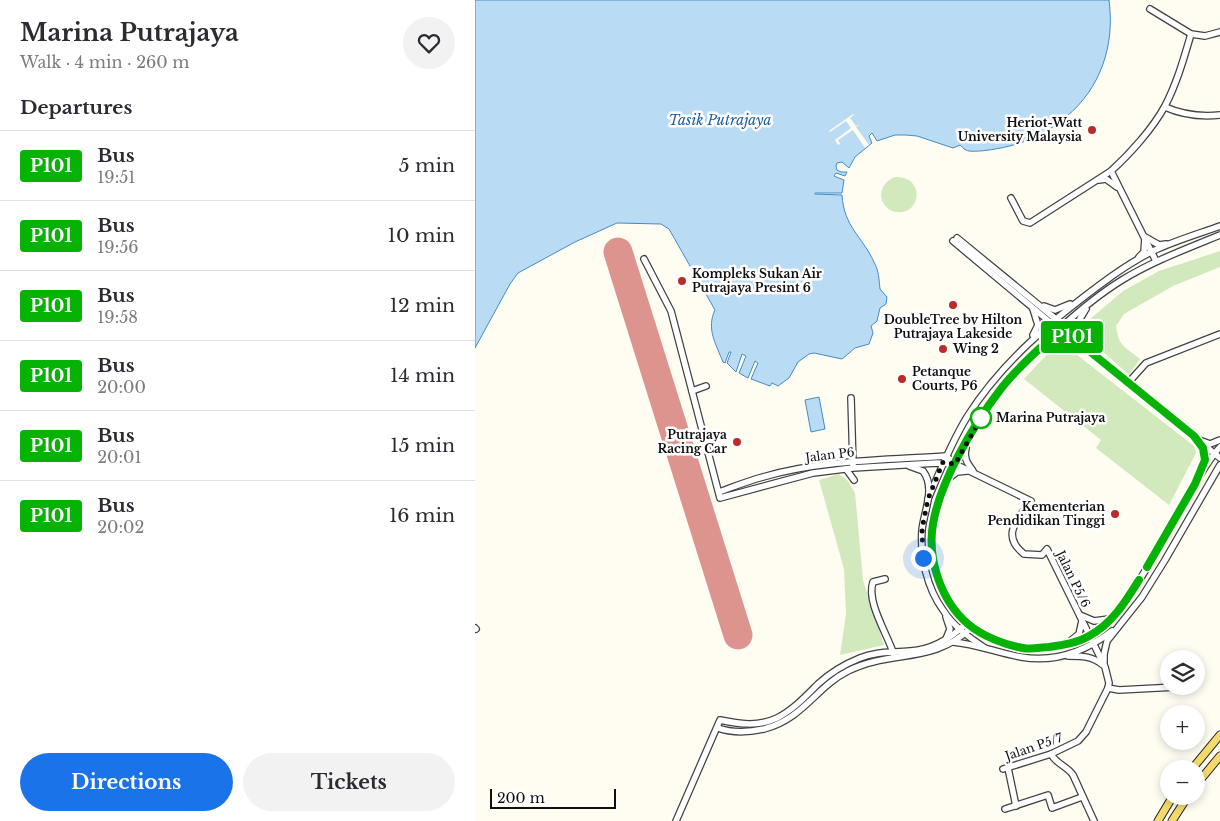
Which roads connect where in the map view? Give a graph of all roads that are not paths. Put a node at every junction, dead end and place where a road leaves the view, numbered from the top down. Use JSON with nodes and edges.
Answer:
{"nodes":[{"id":1,"x":1150,"y":9,"type":"dead end"},
{"id":2,"x":1220,"y":32,"type":"edge"},
{"id":3,"x":1191,"y":34,"type":"junction"},
{"id":4,"x":1165,"y":107,"type":"junction"},
{"id":5,"x":1220,"y":115,"type":"edge"},
{"id":6,"x":1123,"y":160,"type":"junction"},
{"id":7,"x":1111,"y":171,"type":"junction"},
{"id":8,"x":1095,"y":181,"type":"junction"},
{"id":9,"x":1120,"y":190,"type":"junction"},
{"id":10,"x":1011,"y":198,"type":"dead end"},
{"id":11,"x":1220,"y":226,"type":"edge"},
{"id":12,"x":1220,"y":236,"type":"edge"},
{"id":13,"x":1145,"y":237,"type":"junction"},
{"id":14,"x":955,"y":239,"type":"dead end"},
{"id":15,"x":1171,"y":244,"type":"junction"},
{"id":16,"x":1152,"y":252,"type":"junction"},
{"id":17,"x":644,"y":259,"type":"dead end"},
{"id":18,"x":1156,"y":261,"type":"junction"},
{"id":19,"x":1132,"y":264,"type":"junction"},
{"id":20,"x":1081,"y":298,"type":"junction"},
{"id":21,"x":1033,"y":304,"type":"junction"},
{"id":22,"x":1089,"y":305,"type":"junction"},
{"id":23,"x":1053,"y":321,"type":"junction"},
{"id":24,"x":1061,"y":328,"type":"junction"},
{"id":25,"x":1220,"y":334,"type":"edge"},
{"id":26,"x":1031,"y":340,"type":"junction"},
{"id":27,"x":1086,"y":349,"type":"junction"},
{"id":28,"x":1030,"y":359,"type":"junction"},
{"id":29,"x":1128,"y":383,"type":"junction"},
{"id":30,"x":707,"y":386,"type":"dead end"},
{"id":31,"x":692,"y":391,"type":"junction"},
{"id":32,"x":851,"y":398,"type":"dead end"},
{"id":33,"x":1194,"y":436,"type":"junction"},
{"id":34,"x":969,"y":437,"type":"junction"},
{"id":35,"x":1220,"y":440,"type":"edge"},
{"id":36,"x":1220,"y":447,"type":"edge"},
{"id":37,"x":1214,"y":453,"type":"junction"},
{"id":38,"x":946,"y":456,"type":"junction"},
{"id":39,"x":1220,"y":458,"type":"edge"},
{"id":40,"x":943,"y":462,"type":"junction"},
{"id":41,"x":955,"y":464,"type":"junction"},
{"id":42,"x":907,"y":465,"type":"junction"},
{"id":43,"x":1220,"y":465,"type":"edge"},
{"id":44,"x":853,"y":467,"type":"junction"},
{"id":45,"x":974,"y":473,"type":"junction"},
{"id":46,"x":947,"y":480,"type":"junction"},
{"id":47,"x":1195,"y":484,"type":"junction"},
{"id":48,"x":719,"y":495,"type":"junction"},
{"id":49,"x":928,"y":499,"type":"junction"},
{"id":50,"x":1186,"y":500,"type":"junction"},
{"id":51,"x":1196,"y":505,"type":"junction"},
{"id":52,"x":885,"y":579,"type":"dead end"},
{"id":53,"x":943,"y":610,"type":"junction"},
{"id":54,"x":1080,"y":615,"type":"junction"},
{"id":55,"x":1111,"y":619,"type":"junction"},
{"id":56,"x":970,"y":625,"type":"junction"},
{"id":57,"x":1119,"y":626,"type":"junction"},
{"id":58,"x":963,"y":632,"type":"junction"},
{"id":59,"x":1090,"y":636,"type":"junction"},
{"id":60,"x":888,"y":639,"type":"junction"},
{"id":61,"x":945,"y":640,"type":"junction"},
{"id":62,"x":953,"y":642,"type":"junction"},
{"id":63,"x":1095,"y":644,"type":"junction"},
{"id":64,"x":1066,"y":645,"type":"junction"},
{"id":65,"x":985,"y":648,"type":"junction"},
{"id":66,"x":880,"y":653,"type":"junction"},
{"id":67,"x":894,"y":655,"type":"junction"},
{"id":68,"x":1064,"y":656,"type":"junction"},
{"id":69,"x":1105,"y":667,"type":"junction"},
{"id":70,"x":1108,"y":688,"type":"junction"},
{"id":71,"x":1160,"y":688,"type":"edge"},
{"id":72,"x":718,"y":728,"type":"junction"},
{"id":73,"x":1220,"y":735,"type":"edge"},
{"id":74,"x":1051,"y":754,"type":"junction"},
{"id":75,"x":1220,"y":756,"type":"edge"},
{"id":76,"x":1199,"y":760,"type":"edge"},
{"id":77,"x":1205,"y":775,"type":"edge"},
{"id":78,"x":1082,"y":797,"type":"junction"},
{"id":79,"x":1168,"y":805,"type":"edge"},
{"id":80,"x":1183,"y":805,"type":"edge"},
{"id":81,"x":1016,"y":806,"type":"junction"},
{"id":82,"x":1005,"y":809,"type":"dead end"},
{"id":83,"x":675,"y":821,"type":"edge"},
{"id":84,"x":1094,"y":821,"type":"edge"},
{"id":85,"x":1158,"y":821,"type":"edge"},
{"id":86,"x":1173,"y":821,"type":"edge"}],
"edges":[{"from":1,"to":3,"type":"street"},
{"from":2,"to":3,"type":"street"},
{"from":3,"to":4,"type":"street"},
{"from":4,"to":5,"type":"street"},
{"from":4,"to":6,"type":"street"},
{"from":6,"to":7,"type":"street"},
{"from":6,"to":9,"type":"street"},
{"from":7,"to":8,"type":"street"},
{"from":7,"to":9,"type":"street"},
{"from":8,"to":9,"type":"street"},
{"from":8,"to":10,"type":"street"},
{"from":9,"to":13,"type":"street"},
{"from":11,"to":15,"type":"street"},
{"from":12,"to":18,"type":"street"},
{"from":13,"to":15,"type":"street"},
{"from":13,"to":16,"type":"street"},
{"from":13,"to":19,"type":"street"},
{"from":14,"to":21,"type":"street"},
{"from":15,"to":16,"type":"street"},
{"from":16,"to":18,"type":"street"},
{"from":16,"to":19,"type":"street"},
{"from":17,"to":31,"type":"street"},
{"from":18,"to":22,"type":"street"},
{"from":19,"to":20,"type":"street"},
{"from":20,"to":21,"type":"street"},
{"from":20,"to":23,"type":"street"},
{"from":21,"to":23,"type":"street"},
{"from":21,"to":26,"type":"street"},
{"from":22,"to":24,"type":"street"},
{"from":22,"to":27,"type":"street"},
{"from":23,"to":24,"type":"street"},
{"from":23,"to":26,"type":"street"},
{"from":24,"to":27,"type":"street"},
{"from":24,"to":28,"type":"street"},
{"from":25,"to":29,"type":"street"},
{"from":26,"to":38,"type":"street"},
{"from":27,"to":28,"type":"street"},
{"from":27,"to":29,"type":"street"},
{"from":28,"to":34,"type":"street"},
{"from":29,"to":33,"type":"street"},
{"from":30,"to":31,"type":"street"},
{"from":31,"to":48,"type":"street"},
{"from":32,"to":44,"type":"street"},
{"from":33,"to":35,"type":"street"},
{"from":33,"to":37,"type":"street"},
{"from":33,"to":47,"type":"street"},
{"from":34,"to":41,"type":"street"},
{"from":34,"to":45,"type":"street"},
{"from":36,"to":37,"type":"street"},
{"from":37,"to":39,"type":"street"},
{"from":37,"to":47,"type":"street"},
{"from":38,"to":40,"type":"street"},
{"from":38,"to":41,"type":"street"},
{"from":38,"to":44,"type":"street","name":"Jalan P6"},
{"from":40,"to":41,"type":"street","name":"Jalan P6"},
{"from":40,"to":42,"type":"street","name":"Jalan P6"},
{"from":40,"to":49,"type":"street"},
{"from":41,"to":45,"type":"street","name":"Jalan P5/6"},
{"from":41,"to":46,"type":"street"},
{"from":42,"to":44,"type":"street","name":"Jalan P6"},
{"from":42,"to":49,"type":"street"},
{"from":43,"to":51,"type":"street"},
{"from":44,"to":48,"type":"street","name":"Jalan P6"},
{"from":44,"to":48,"type":"street","name":"Jalan P6"},
{"from":45,"to":46,"type":"street"},
{"from":45,"to":54,"type":"street","name":"Jalan P5/6"},
{"from":46,"to":56,"type":"street"},
{"from":47,"to":50,"type":"street"},
{"from":49,"to":53,"type":"street"},
{"from":50,"to":51,"type":"street"},
{"from":50,"to":55,"type":"street"},
{"from":51,"to":57,"type":"street"},
{"from":52,"to":60,"type":"street"},
{"from":53,"to":58,"type":"street"},
{"from":53,"to":61,"type":"street"},
{"from":54,"to":55,"type":"street"},
{"from":54,"to":59,"type":"street","name":"Jalan P5/6"},
{"from":54,"to":64,"type":"street"},
{"from":55,"to":59,"type":"street"},
{"from":56,"to":58,"type":"street"},
{"from":56,"to":64,"type":"street"},
{"from":57,"to":63,"type":"street"},
{"from":57,"to":69,"type":"street"},
{"from":58,"to":61,"type":"street"},
{"from":58,"to":62,"type":"street"},
{"from":58,"to":65,"type":"street"},
{"from":59,"to":63,"type":"street","name":"Jalan P5/6"},
{"from":59,"to":64,"type":"street"},
{"from":60,"to":66,"type":"street"},
{"from":60,"to":67,"type":"street"},
{"from":61,"to":67,"type":"street"},
{"from":62,"to":65,"type":"street"},
{"from":62,"to":67,"type":"street"},
{"from":63,"to":68,"type":"street"},
{"from":63,"to":69,"type":"street","name":"Jalan P5/6"},
{"from":65,"to":68,"type":"street"},
{"from":66,"to":67,"type":"street"},
{"from":66,"to":72,"type":"street"},
{"from":67,"to":72,"type":"street"},
{"from":68,"to":69,"type":"street"},
{"from":69,"to":70,"type":"street"},
{"from":70,"to":71,"type":"street"},
{"from":70,"to":74,"type":"street","name":"Jalan P5/7"},
{"from":72,"to":83,"type":"street"},
{"from":73,"to":76,"type":"main road"},
{"from":74,"to":78,"type":"street"},
{"from":74,"to":81,"type":"street","name":"Jalan P5/7"},
{"from":75,"to":77,"type":"main road"},
{"from":78,"to":81,"type":"street"},
{"from":78,"to":84,"type":"street"},
{"from":79,"to":85,"type":"main road"},
{"from":80,"to":86,"type":"main road"},
{"from":81,"to":82,"type":"street"}]}
